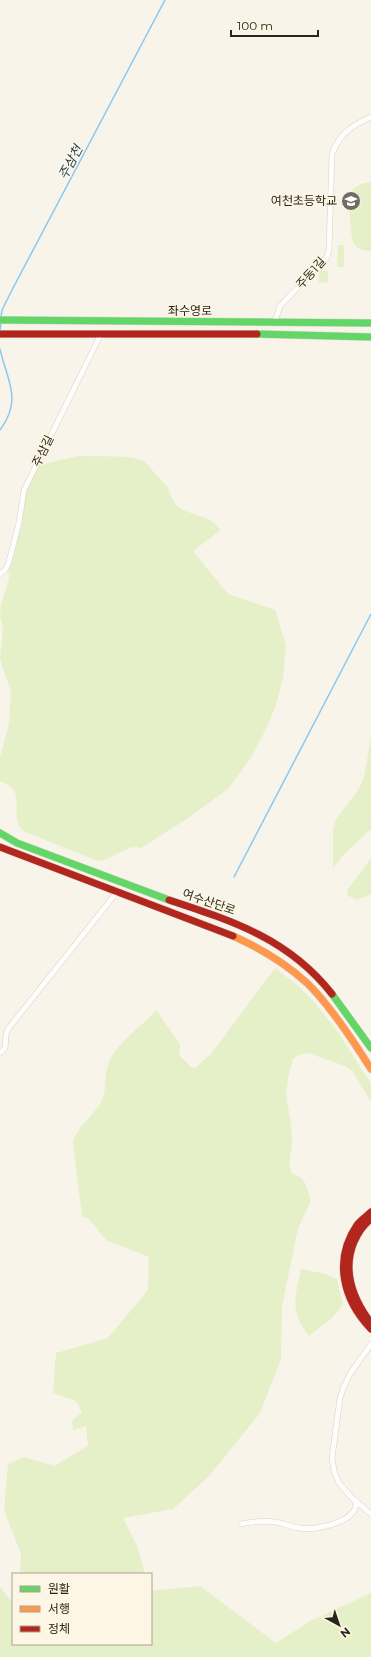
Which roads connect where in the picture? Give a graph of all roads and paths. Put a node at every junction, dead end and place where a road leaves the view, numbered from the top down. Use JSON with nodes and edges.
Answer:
{"nodes":[{"id":1,"x":371,"y":117,"type":"edge"},
{"id":2,"x":0,"y":320,"type":"edge"},
{"id":3,"x":275,"y":321,"type":"junction"},
{"id":4,"x":371,"y":323,"type":"edge"},
{"id":5,"x":0,"y":334,"type":"edge"},
{"id":6,"x":101,"y":334,"type":"junction"},
{"id":7,"x":371,"y":336,"type":"edge"},
{"id":8,"x":0,"y":574,"type":"edge"},
{"id":9,"x":0,"y":834,"type":"edge"},
{"id":10,"x":0,"y":847,"type":"edge"},
{"id":11,"x":117,"y":892,"type":"junction"},
{"id":12,"x":371,"y":1048,"type":"edge"},
{"id":13,"x":0,"y":1053,"type":"edge"},
{"id":14,"x":371,"y":1069,"type":"edge"},
{"id":15,"x":371,"y":1212,"type":"edge"},
{"id":16,"x":371,"y":1219,"type":"edge"},
{"id":17,"x":371,"y":1323,"type":"edge"},
{"id":18,"x":371,"y":1329,"type":"edge"},
{"id":19,"x":371,"y":1344,"type":"edge"},
{"id":20,"x":356,"y":1502,"type":"junction"},
{"id":21,"x":371,"y":1514,"type":"edge"},
{"id":22,"x":241,"y":1524,"type":"dead end"}],
"edges":[{"from":1,"to":3,"type":"street","name":"주동1길"},
{"from":2,"to":3,"type":"street","name":"좌수영로"},
{"from":3,"to":4,"type":"street","name":"좌수영로"},
{"from":5,"to":6,"type":"street","name":"좌수영로"},
{"from":6,"to":7,"type":"street","name":"좌수영로"},
{"from":6,"to":8,"type":"street","name":"주삼길"},
{"from":9,"to":12,"type":"street","name":"여수산단로"},
{"from":10,"to":11,"type":"street","name":"여수산단로"},
{"from":11,"to":13,"type":"street"},
{"from":11,"to":14,"type":"street","name":"여수산단로"},
{"from":15,"to":18,"type":"street"},
{"from":16,"to":17,"type":"street"},
{"from":19,"to":20,"type":"street"},
{"from":20,"to":21,"type":"street"},
{"from":20,"to":22,"type":"street"}]}
